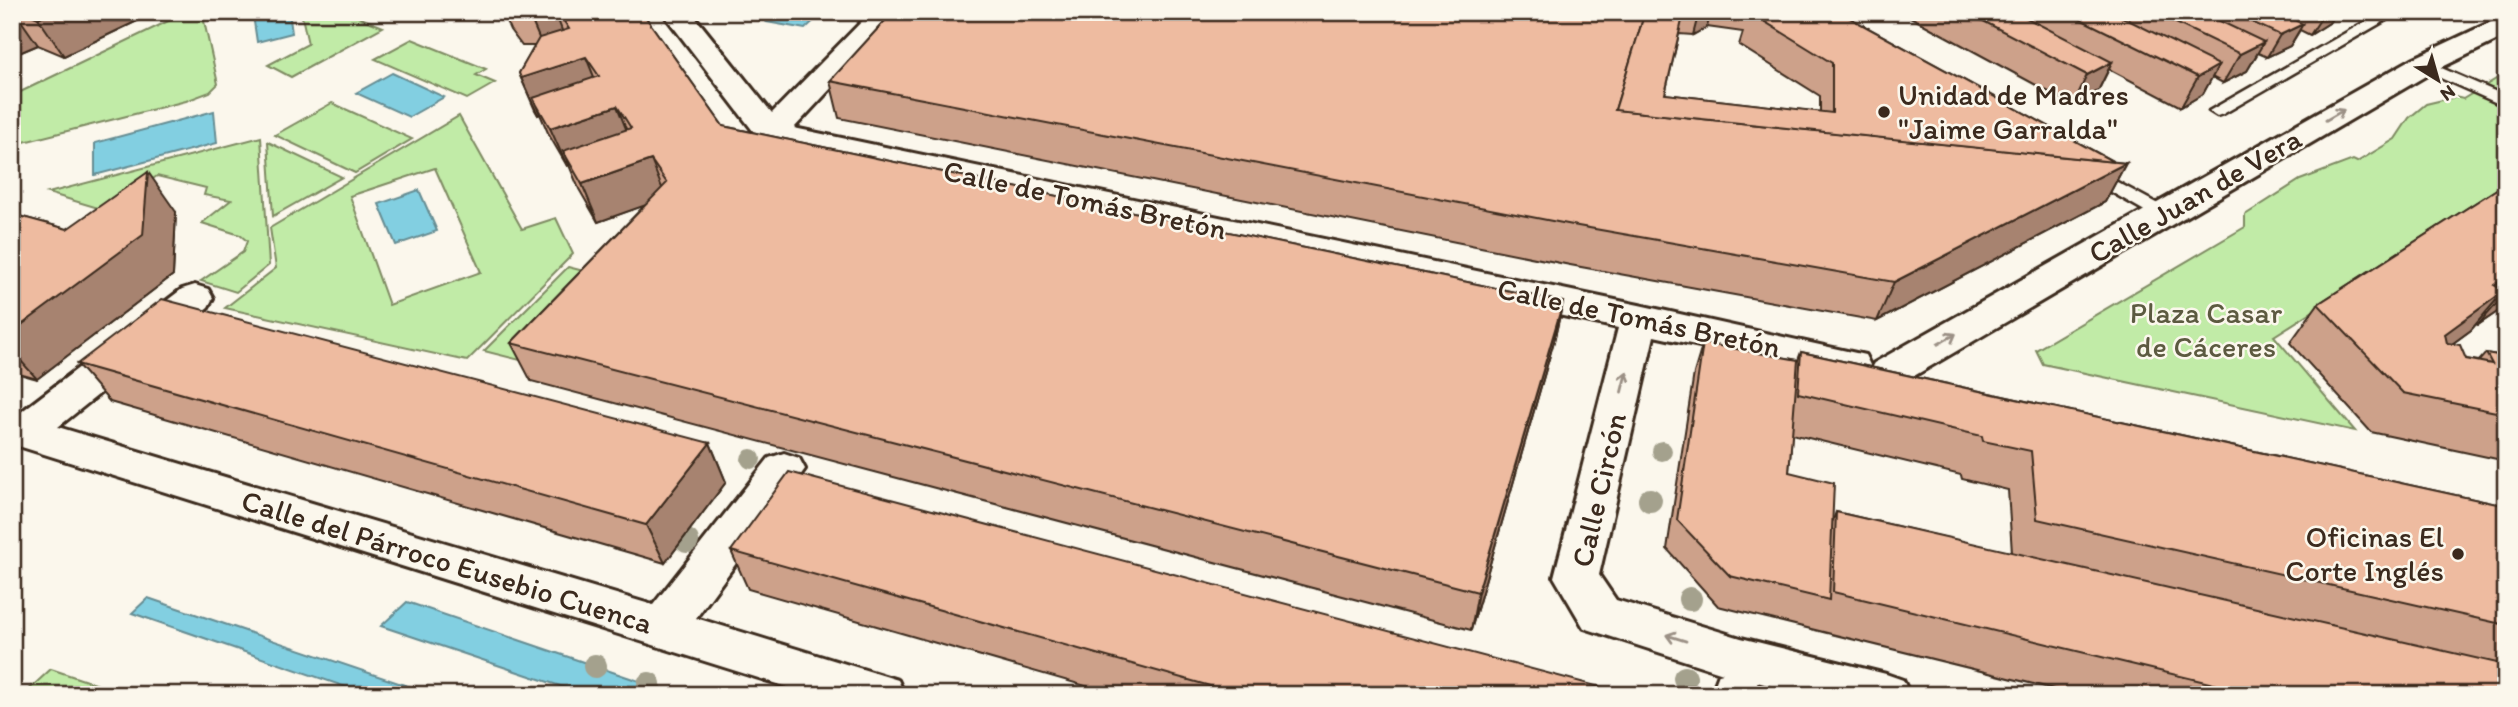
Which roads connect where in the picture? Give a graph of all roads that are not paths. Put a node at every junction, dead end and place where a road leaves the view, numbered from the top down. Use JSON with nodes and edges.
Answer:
{"nodes":[{"id":1,"x":676,"y":12,"type":"edge"},
{"id":2,"x":888,"y":12,"type":"edge"},
{"id":3,"x":2393,"y":12,"type":"edge"},
{"id":4,"x":2506,"y":24,"type":"edge"},
{"id":5,"x":2423,"y":65,"type":"junction"},
{"id":6,"x":2506,"y":103,"type":"edge"},
{"id":7,"x":2217,"y":111,"type":"dead end"},
{"id":8,"x":771,"y":133,"type":"junction"},
{"id":9,"x":2076,"y":165,"type":"edge"},
{"id":10,"x":2163,"y":214,"type":"junction"},
{"id":11,"x":195,"y":298,"type":"dead end"},
{"id":12,"x":1639,"y":318,"type":"junction"},
{"id":13,"x":1888,"y":373,"type":"junction"},
{"id":14,"x":1941,"y":385,"type":"edge"},
{"id":15,"x":18,"y":430,"type":"edge"},
{"id":16,"x":784,"y":469,"type":"dead end"},
{"id":17,"x":662,"y":628,"type":"junction"},
{"id":18,"x":881,"y":695,"type":"edge"},
{"id":19,"x":1886,"y":695,"type":"edge"}],
"edges":[{"from":1,"to":8,"type":"street"},
{"from":2,"to":8,"type":"street"},
{"from":3,"to":7,"type":"lane"},
{"from":4,"to":5,"type":"street","name":"Calle Juan de Vera"},
{"from":5,"to":6,"type":"lane"},
{"from":10,"to":5,"type":"street","name":"Calle Juan de Vera","one_way":true},
{"from":8,"to":12,"type":"street","name":"Calle de Tomás Bretón"},
{"from":9,"to":10,"type":"lane"},
{"from":13,"to":10,"type":"street","name":"Calle Juan de Vera","one_way":true},
{"from":11,"to":15,"type":"street"},
{"from":12,"to":13,"type":"street","name":"Calle de Tomás Bretón"},
{"from":19,"to":12,"type":"street","name":"Calle Circón","one_way":true},
{"from":13,"to":14,"type":"street","name":"Calle de Tomás Bretón"},
{"from":15,"to":17,"type":"street","name":"Calle del Párroco Eusebio Cuenca"},
{"from":16,"to":17,"type":"street"},
{"from":17,"to":18,"type":"street","name":"Calle del Párroco Eusebio Cuenca"}]}
